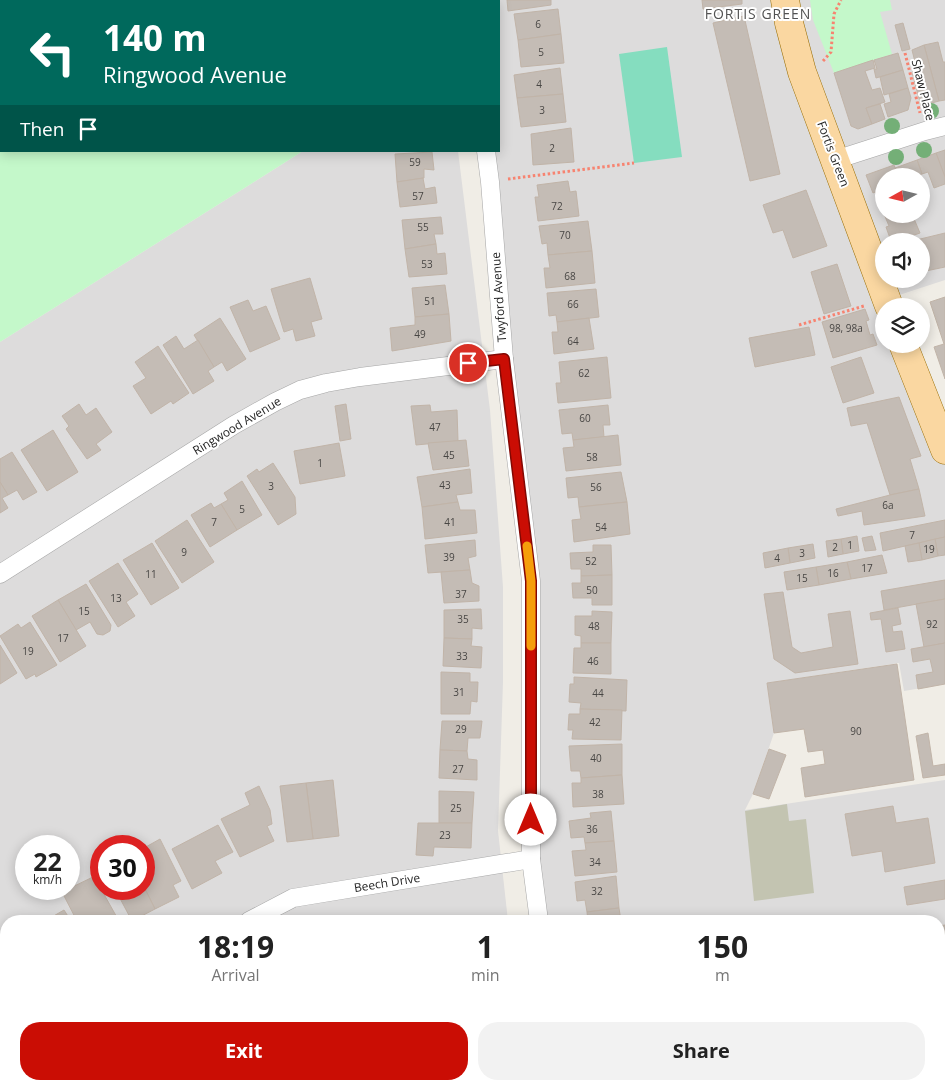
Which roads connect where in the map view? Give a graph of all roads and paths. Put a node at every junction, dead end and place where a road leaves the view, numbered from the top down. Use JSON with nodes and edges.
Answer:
{"nodes":[{"id":1,"x":785,"y":0,"type":"edge"},
{"id":2,"x":841,"y":0,"type":"edge"},
{"id":3,"x":905,"y":53,"type":"dead end"},
{"id":4,"x":806,"y":83,"type":"junction"},
{"id":5,"x":945,"y":126,"type":"edge"},
{"id":6,"x":924,"y":131,"type":"junction"},
{"id":7,"x":486,"y":152,"type":"edge"},
{"id":8,"x":835,"y":160,"type":"junction"},
{"id":9,"x":634,"y":163,"type":"dead end"},
{"id":10,"x":490,"y":182,"type":"junction"},
{"id":11,"x":886,"y":298,"type":"edge"},
{"id":12,"x":875,"y":306,"type":"edge"},
{"id":13,"x":799,"y":325,"type":"dead end"},
{"id":14,"x":907,"y":353,"type":"edge"},
{"id":15,"x":504,"y":359,"type":"junction"},
{"id":16,"x":945,"y":450,"type":"edge"},
{"id":17,"x":0,"y":574,"type":"edge"},
{"id":18,"x":531,"y":859,"type":"junction"},
{"id":19,"x":260,"y":915,"type":"edge"},
{"id":20,"x":538,"y":915,"type":"edge"}],
"edges":[{"from":1,"to":4,"type":"main road","name":"Fortis Green"},
{"from":2,"to":4,"type":"path"},
{"from":3,"to":6,"type":"path","name":"Shaw Place"},
{"from":4,"to":8,"type":"main road","name":"Fortis Green"},
{"from":5,"to":6,"type":"street"},
{"from":6,"to":8,"type":"street"},
{"from":7,"to":10,"type":"street","name":"Twyford Avenue"},
{"from":8,"to":11,"type":"main road","name":"Fortis Green"},
{"from":9,"to":10,"type":"path"},
{"from":10,"to":15,"type":"street","name":"Twyford Avenue"},
{"from":12,"to":13,"type":"path"},
{"from":14,"to":16,"type":"main road"},
{"from":15,"to":17,"type":"street","name":"Ringwood Avenue"},
{"from":15,"to":18,"type":"street","name":"Twyford Avenue"},
{"from":18,"to":19,"type":"street","name":"Beech Drive"},
{"from":18,"to":20,"type":"street","name":"Twyford Avenue"}]}
